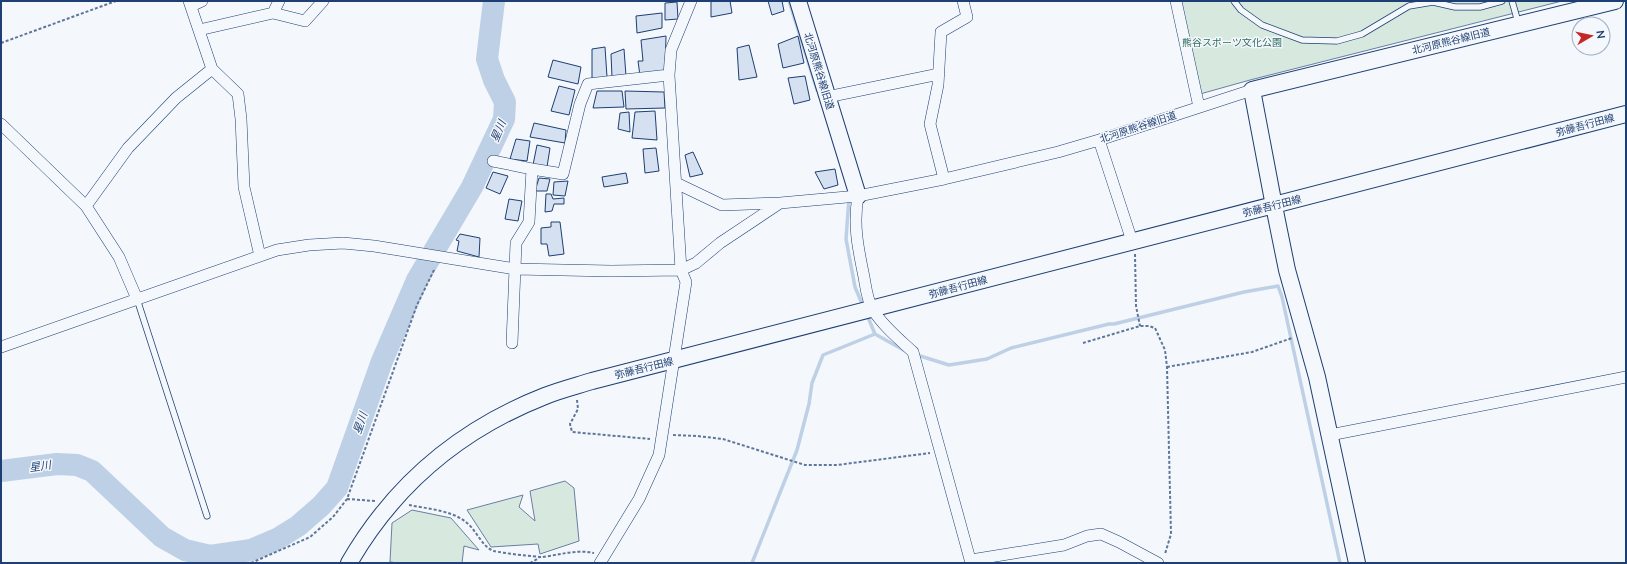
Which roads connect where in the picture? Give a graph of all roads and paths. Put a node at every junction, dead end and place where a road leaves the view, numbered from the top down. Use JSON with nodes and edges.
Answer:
{"nodes":[{"id":1,"x":116,"y":1,"type":"edge"},
{"id":2,"x":202,"y":1,"type":"edge"},
{"id":3,"x":279,"y":1,"type":"edge"},
{"id":4,"x":323,"y":1,"type":"edge"},
{"id":5,"x":691,"y":1,"type":"edge"},
{"id":6,"x":798,"y":1,"type":"edge"},
{"id":7,"x":963,"y":1,"type":"edge"},
{"id":8,"x":1176,"y":1,"type":"edge"},
{"id":9,"x":1234,"y":1,"type":"edge"},
{"id":10,"x":1502,"y":1,"type":"edge"},
{"id":11,"x":1512,"y":1,"type":"edge"},
{"id":12,"x":1615,"y":1,"type":"edge"},
{"id":13,"x":190,"y":3,"type":"edge"},
{"id":14,"x":273,"y":12,"type":"junction"},
{"id":15,"x":1518,"y":25,"type":"junction"},
{"id":16,"x":199,"y":30,"type":"junction"},
{"id":17,"x":1,"y":43,"type":"edge"},
{"id":18,"x":212,"y":69,"type":"junction"},
{"id":19,"x":939,"y":74,"type":"junction"},
{"id":20,"x":669,"y":75,"type":"junction"},
{"id":21,"x":1252,"y":90,"type":"junction"},
{"id":22,"x":827,"y":97,"type":"junction"},
{"id":23,"x":1199,"y":107,"type":"junction"},
{"id":24,"x":1626,"y":114,"type":"edge"},
{"id":25,"x":1,"y":124,"type":"edge"},
{"id":26,"x":1099,"y":140,"type":"junction"},
{"id":27,"x":493,"y":161,"type":"dead end"},
{"id":28,"x":532,"y":169,"type":"junction"},
{"id":29,"x":944,"y":179,"type":"junction"},
{"id":30,"x":676,"y":183,"type":"junction"},
{"id":31,"x":858,"y":196,"type":"junction"},
{"id":32,"x":780,"y":203,"type":"junction"},
{"id":33,"x":86,"y":206,"type":"junction"},
{"id":34,"x":1274,"y":206,"type":"junction"},
{"id":35,"x":1132,"y":241,"type":"junction"},
{"id":36,"x":260,"y":256,"type":"junction"},
{"id":37,"x":440,"y":258,"type":"junction"},
{"id":38,"x":515,"y":269,"type":"junction"},
{"id":39,"x":681,"y":270,"type":"junction"},
{"id":40,"x":137,"y":299,"type":"junction"},
{"id":41,"x":872,"y":309,"type":"junction"},
{"id":42,"x":1140,"y":326,"type":"junction"},
{"id":43,"x":1305,"y":333,"type":"junction"},
{"id":44,"x":1083,"y":343,"type":"dead end"},
{"id":45,"x":512,"y":344,"type":"dead end"},
{"id":46,"x":1,"y":347,"type":"edge"},
{"id":47,"x":673,"y":360,"type":"junction"},
{"id":48,"x":1167,"y":367,"type":"junction"},
{"id":49,"x":1626,"y":377,"type":"edge"},
{"id":50,"x":574,"y":387,"type":"junction"},
{"id":51,"x":1330,"y":435,"type":"junction"},
{"id":52,"x":661,"y":437,"type":"junction"},
{"id":53,"x":941,"y":452,"type":"junction"},
{"id":54,"x":347,"y":499,"type":"junction"},
{"id":55,"x":392,"y":502,"type":"junction"},
{"id":56,"x":207,"y":516,"type":"dead end"},
{"id":57,"x":540,"y":557,"type":"junction"},
{"id":58,"x":602,"y":559,"type":"edge"},
{"id":59,"x":1160,"y":560,"type":"edge"},
{"id":60,"x":971,"y":562,"type":"edge"},
{"id":61,"x":251,"y":563,"type":"edge"},
{"id":62,"x":349,"y":563,"type":"edge"},
{"id":63,"x":530,"y":563,"type":"edge"},
{"id":64,"x":1357,"y":563,"type":"edge"}],
"edges":[{"from":1,"to":17,"type":"path"},
{"from":2,"to":13,"type":"street"},
{"from":3,"to":14,"type":"street"},
{"from":4,"to":14,"type":"street"},
{"from":5,"to":20,"type":"street"},
{"from":6,"to":22,"type":"main road","name":"北河原熊谷線旧道"},
{"from":7,"to":19,"type":"street"},
{"from":8,"to":23,"type":"street"},
{"from":9,"to":10,"type":"lane"},
{"from":11,"to":15,"type":"lane"},
{"from":12,"to":15,"type":"main road","name":"北河原熊谷線旧道"},
{"from":13,"to":16,"type":"street"},
{"from":14,"to":16,"type":"street"},
{"from":15,"to":21,"type":"main road","name":"北河原熊谷線旧道"},
{"from":16,"to":18,"type":"street"},
{"from":18,"to":33,"type":"street"},
{"from":18,"to":36,"type":"street"},
{"from":19,"to":22,"type":"street"},
{"from":19,"to":29,"type":"street"},
{"from":20,"to":28,"type":"street"},
{"from":20,"to":30,"type":"street"},
{"from":21,"to":23,"type":"street","name":"北河原熊谷線旧道"},
{"from":21,"to":34,"type":"main road"},
{"from":22,"to":31,"type":"main road","name":"北河原熊谷線旧道"},
{"from":23,"to":26,"type":"street","name":"北河原熊谷線旧道"},
{"from":24,"to":34,"type":"main road","name":"弥藤吾行田線"},
{"from":25,"to":33,"type":"street"},
{"from":26,"to":29,"type":"street","name":"北河原熊谷線旧道"},
{"from":26,"to":35,"type":"street"},
{"from":27,"to":28,"type":"street"},
{"from":28,"to":38,"type":"street"},
{"from":29,"to":31,"type":"street","name":"北河原熊谷線旧道"},
{"from":30,"to":32,"type":"street"},
{"from":30,"to":39,"type":"street"},
{"from":31,"to":32,"type":"street"},
{"from":31,"to":41,"type":"street"},
{"from":32,"to":39,"type":"street"},
{"from":33,"to":40,"type":"street"},
{"from":34,"to":35,"type":"main road","name":"弥藤吾行田線"},
{"from":34,"to":43,"type":"main road"},
{"from":35,"to":41,"type":"main road","name":"弥藤吾行田線"},
{"from":35,"to":42,"type":"path"},
{"from":36,"to":37,"type":"street"},
{"from":36,"to":40,"type":"street"},
{"from":37,"to":38,"type":"street"},
{"from":37,"to":54,"type":"path"},
{"from":38,"to":39,"type":"street"},
{"from":38,"to":45,"type":"street"},
{"from":39,"to":47,"type":"street"},
{"from":40,"to":46,"type":"street"},
{"from":40,"to":56,"type":"lane"},
{"from":41,"to":47,"type":"main road","name":"弥藤吾行田線"},
{"from":41,"to":53,"type":"street"},
{"from":42,"to":44,"type":"path"},
{"from":42,"to":48,"type":"path"},
{"from":43,"to":48,"type":"path"},
{"from":43,"to":51,"type":"main road"},
{"from":47,"to":50,"type":"main road","name":"弥藤吾行田線"},
{"from":47,"to":52,"type":"street"},
{"from":48,"to":59,"type":"path"},
{"from":49,"to":51,"type":"street"},
{"from":50,"to":52,"type":"path"},
{"from":50,"to":55,"type":"main road","name":"弥藤吾行田線"},
{"from":51,"to":64,"type":"main road"},
{"from":52,"to":53,"type":"path"},
{"from":52,"to":58,"type":"street"},
{"from":53,"to":60,"type":"street"},
{"from":54,"to":55,"type":"path"},
{"from":54,"to":61,"type":"path"},
{"from":55,"to":57,"type":"path"},
{"from":55,"to":62,"type":"main road","name":"弥藤吾行田線"},
{"from":57,"to":58,"type":"path"},
{"from":57,"to":63,"type":"path"},
{"from":59,"to":60,"type":"street"}]}
